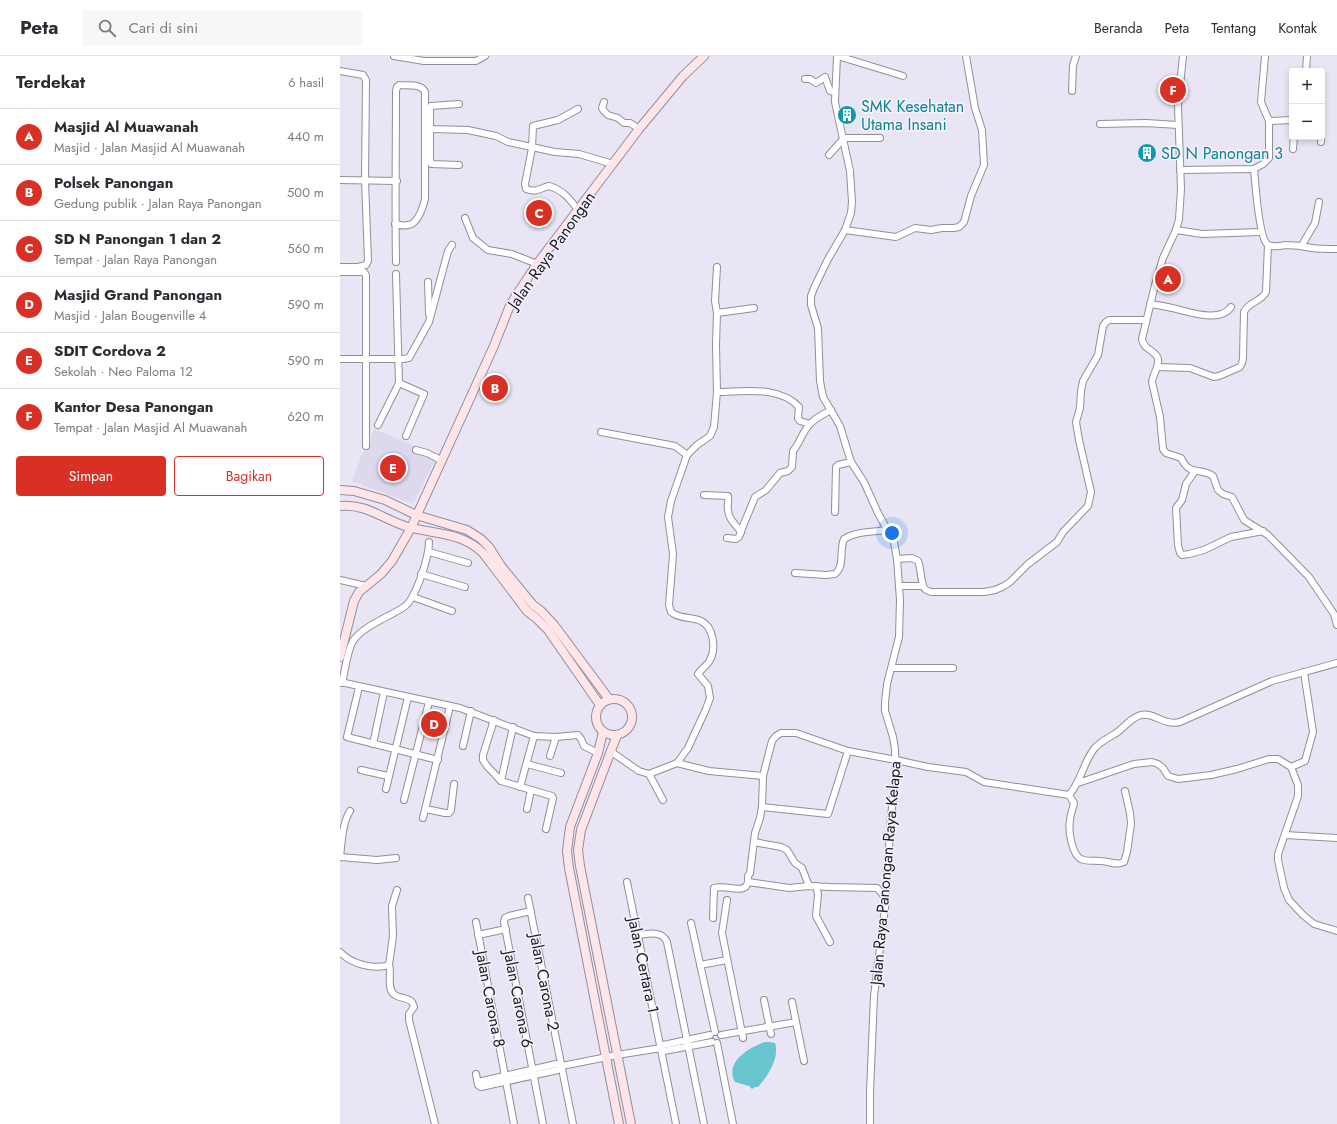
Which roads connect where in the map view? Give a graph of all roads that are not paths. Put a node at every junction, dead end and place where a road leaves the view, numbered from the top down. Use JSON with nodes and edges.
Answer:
{"nodes":[{"id":1,"x":394,"y":56,"type":"edge"},
{"id":2,"x":485,"y":56,"type":"edge"},
{"id":3,"x":704,"y":56,"type":"edge"},
{"id":4,"x":838,"y":56,"type":"edge"},
{"id":5,"x":966,"y":56,"type":"edge"},
{"id":6,"x":1076,"y":56,"type":"edge"},
{"id":7,"x":1183,"y":56,"type":"edge"},
{"id":8,"x":1264,"y":56,"type":"edge"},
{"id":9,"x":1307,"y":56,"type":"edge"},
{"id":10,"x":424,"y":58,"type":"edge"},
{"id":11,"x":459,"y":58,"type":"edge"},
{"id":12,"x":1306,"y":68,"type":"edge"},
{"id":13,"x":340,"y":71,"type":"edge"},
{"id":14,"x":903,"y":76,"type":"dead end"},
{"id":15,"x":805,"y":79,"type":"dead end"},
{"id":16,"x":1072,"y":91,"type":"dead end"},
{"id":17,"x":835,"y":92,"type":"junction"},
{"id":18,"x":604,"y":102,"type":"dead end"},
{"id":19,"x":459,"y":104,"type":"dead end"},
{"id":20,"x":578,"y":109,"type":"dead end"},
{"id":21,"x":1289,"y":120,"type":"edge"},
{"id":22,"x":1269,"y":121,"type":"junction"},
{"id":23,"x":1100,"y":124,"type":"dead end"},
{"id":24,"x":1178,"y":125,"type":"junction"},
{"id":25,"x":430,"y":129,"type":"junction"},
{"id":26,"x":639,"y":129,"type":"junction"},
{"id":27,"x":844,"y":138,"type":"junction"},
{"id":28,"x":880,"y":138,"type":"dead end"},
{"id":29,"x":1294,"y":140,"type":"edge"},
{"id":30,"x":532,"y":148,"type":"junction"},
{"id":31,"x":1293,"y":149,"type":"dead end"},
{"id":32,"x":829,"y":155,"type":"dead end"},
{"id":33,"x":613,"y":164,"type":"junction"},
{"id":34,"x":459,"y":165,"type":"dead end"},
{"id":35,"x":1254,"y":169,"type":"junction"},
{"id":36,"x":1180,"y":170,"type":"junction"},
{"id":37,"x":340,"y":180,"type":"edge"},
{"id":38,"x":365,"y":180,"type":"junction"},
{"id":39,"x":396,"y":181,"type":"junction"},
{"id":40,"x":1319,"y":202,"type":"dead end"},
{"id":41,"x":578,"y":210,"type":"junction"},
{"id":42,"x":465,"y":218,"type":"dead end"},
{"id":43,"x":395,"y":224,"type":"junction"},
{"id":44,"x":845,"y":230,"type":"junction"},
{"id":45,"x":1176,"y":230,"type":"junction"},
{"id":46,"x":1261,"y":232,"type":"junction"},
{"id":47,"x":452,"y":245,"type":"dead end"},
{"id":48,"x":1268,"y":245,"type":"junction"},
{"id":49,"x":1302,"y":245,"type":"junction"},
{"id":50,"x":1337,"y":249,"type":"edge"},
{"id":51,"x":396,"y":262,"type":"dead end"},
{"id":52,"x":538,"y":264,"type":"junction"},
{"id":53,"x":717,"y":267,"type":"dead end"},
{"id":54,"x":340,"y":268,"type":"edge"},
{"id":55,"x":340,"y":272,"type":"edge"},
{"id":56,"x":396,"y":274,"type":"dead end"},
{"id":57,"x":428,"y":282,"type":"dead end"},
{"id":58,"x":1150,"y":304,"type":"junction"},
{"id":59,"x":1231,"y":307,"type":"dead end"},
{"id":60,"x":754,"y":308,"type":"dead end"},
{"id":61,"x":717,"y":313,"type":"junction"},
{"id":62,"x":1146,"y":320,"type":"junction"},
{"id":63,"x":430,"y":322,"type":"junction"},
{"id":64,"x":340,"y":359,"type":"edge"},
{"id":65,"x":367,"y":359,"type":"junction"},
{"id":66,"x":398,"y":359,"type":"junction"},
{"id":67,"x":1158,"y":367,"type":"junction"},
{"id":68,"x":399,"y":383,"type":"junction"},
{"id":69,"x":717,"y":392,"type":"junction"},
{"id":70,"x":831,"y":410,"type":"junction"},
{"id":71,"x":810,"y":424,"type":"junction"},
{"id":72,"x":378,"y":425,"type":"dead end"},
{"id":73,"x":601,"y":432,"type":"dead end"},
{"id":74,"x":406,"y":436,"type":"dead end"},
{"id":75,"x":366,"y":446,"type":"dead end"},
{"id":76,"x":416,"y":450,"type":"dead end"},
{"id":77,"x":687,"y":455,"type":"junction"},
{"id":78,"x":441,"y":460,"type":"junction"},
{"id":79,"x":851,"y":462,"type":"junction"},
{"id":80,"x":1195,"y":471,"type":"junction"},
{"id":81,"x":340,"y":490,"type":"edge"},
{"id":82,"x":704,"y":495,"type":"dead end"},
{"id":83,"x":340,"y":506,"type":"edge"},
{"id":84,"x":835,"y":512,"type":"dead end"},
{"id":85,"x":416,"y":515,"type":"junction"},
{"id":86,"x":411,"y":528,"type":"junction"},
{"id":87,"x":888,"y":530,"type":"junction"},
{"id":88,"x":1263,"y":531,"type":"junction"},
{"id":89,"x":741,"y":532,"type":"junction"},
{"id":90,"x":727,"y":538,"type":"dead end"},
{"id":91,"x":429,"y":542,"type":"dead end"},
{"id":92,"x":429,"y":552,"type":"junction"},
{"id":93,"x":897,"y":559,"type":"junction"},
{"id":94,"x":468,"y":563,"type":"dead end"},
{"id":95,"x":795,"y":573,"type":"dead end"},
{"id":96,"x":421,"y":574,"type":"junction"},
{"id":97,"x":340,"y":580,"type":"edge"},
{"id":98,"x":366,"y":586,"type":"junction"},
{"id":99,"x":899,"y":586,"type":"junction"},
{"id":100,"x":922,"y":586,"type":"junction"},
{"id":101,"x":465,"y":587,"type":"dead end"},
{"id":102,"x":413,"y":598,"type":"junction"},
{"id":103,"x":452,"y":611,"type":"dead end"},
{"id":104,"x":1337,"y":625,"type":"edge"},
{"id":105,"x":551,"y":628,"type":"junction"},
{"id":106,"x":340,"y":657,"type":"edge"},
{"id":107,"x":1337,"y":663,"type":"edge"},
{"id":108,"x":892,"y":668,"type":"junction"},
{"id":109,"x":953,"y":668,"type":"dead end"},
{"id":110,"x":1304,"y":672,"type":"junction"},
{"id":111,"x":341,"y":683,"type":"edge"},
{"id":112,"x":359,"y":687,"type":"junction"},
{"id":113,"x":384,"y":692,"type":"junction"},
{"id":114,"x":408,"y":697,"type":"junction"},
{"id":115,"x":609,"y":699,"type":"junction"},
{"id":116,"x":428,"y":702,"type":"junction"},
{"id":117,"x":600,"y":705,"type":"junction"},
{"id":118,"x":450,"y":706,"type":"junction"},
{"id":119,"x":471,"y":711,"type":"junction"},
{"id":120,"x":494,"y":720,"type":"junction"},
{"id":121,"x":513,"y":728,"type":"junction"},
{"id":122,"x":603,"y":732,"type":"junction"},
{"id":123,"x":616,"y":735,"type":"junction"},
{"id":124,"x":534,"y":736,"type":"junction"},
{"id":125,"x":556,"y":737,"type":"junction"},
{"id":126,"x":373,"y":744,"type":"junction"},
{"id":127,"x":463,"y":746,"type":"dead end"},
{"id":128,"x":395,"y":750,"type":"junction"},
{"id":129,"x":848,"y":751,"type":"junction"},
{"id":130,"x":610,"y":752,"type":"junction"},
{"id":131,"x":598,"y":753,"type":"junction"},
{"id":132,"x":416,"y":755,"type":"junction"},
{"id":133,"x":550,"y":756,"type":"dead end"},
{"id":134,"x":438,"y":760,"type":"junction"},
{"id":135,"x":896,"y":760,"type":"junction"},
{"id":136,"x":677,"y":763,"type":"junction"},
{"id":137,"x":527,"y":764,"type":"junction"},
{"id":138,"x":1291,"y":767,"type":"junction"},
{"id":139,"x":361,"y":770,"type":"dead end"},
{"id":140,"x":560,"y":773,"type":"dead end"},
{"id":141,"x":648,"y":774,"type":"junction"},
{"id":142,"x":388,"y":776,"type":"junction"},
{"id":143,"x":763,"y":776,"type":"junction"},
{"id":144,"x":501,"y":781,"type":"junction"},
{"id":145,"x":1078,"y":783,"type":"junction"},
{"id":146,"x":454,"y":784,"type":"dead end"},
{"id":147,"x":520,"y":787,"type":"junction"},
{"id":148,"x":386,"y":789,"type":"dead end"},
{"id":149,"x":531,"y":790,"type":"junction"},
{"id":150,"x":1125,"y":791,"type":"dead end"},
{"id":151,"x":1069,"y":795,"type":"junction"},
{"id":152,"x":404,"y":800,"type":"dead end"},
{"id":153,"x":663,"y":800,"type":"dead end"},
{"id":154,"x":762,"y":807,"type":"junction"},
{"id":155,"x":426,"y":808,"type":"junction"},
{"id":156,"x":527,"y":809,"type":"dead end"},
{"id":157,"x":350,"y":811,"type":"dead end"},
{"id":158,"x":423,"y":818,"type":"dead end"},
{"id":159,"x":546,"y":829,"type":"dead end"},
{"id":160,"x":1285,"y":835,"type":"junction"},
{"id":161,"x":1337,"y":838,"type":"edge"},
{"id":162,"x":754,"y":842,"type":"junction"},
{"id":163,"x":340,"y":857,"type":"edge"},
{"id":164,"x":396,"y":858,"type":"dead end"},
{"id":165,"x":627,"y":882,"type":"dead end"},
{"id":166,"x":748,"y":882,"type":"junction"},
{"id":167,"x":810,"y":886,"type":"junction"},
{"id":168,"x":816,"y":886,"type":"junction"},
{"id":169,"x":397,"y":890,"type":"dead end"},
{"id":170,"x":885,"y":897,"type":"junction"},
{"id":171,"x":528,"y":898,"type":"dead end"},
{"id":172,"x":727,"y":900,"type":"dead end"},
{"id":173,"x":531,"y":911,"type":"junction"},
{"id":174,"x":713,"y":918,"type":"dead end"},
{"id":175,"x":476,"y":922,"type":"dead end"},
{"id":176,"x":691,"y":923,"type":"dead end"},
{"id":177,"x":506,"y":929,"type":"junction"},
{"id":178,"x":1337,"y":931,"type":"edge"},
{"id":179,"x":478,"y":935,"type":"junction"},
{"id":180,"x":638,"y":935,"type":"junction"},
{"id":181,"x":830,"y":942,"type":"dead end"},
{"id":182,"x":340,"y":952,"type":"edge"},
{"id":183,"x":727,"y":960,"type":"junction"},
{"id":184,"x":390,"y":965,"type":"junction"},
{"id":185,"x":700,"y":965,"type":"junction"},
{"id":186,"x":764,"y":1000,"type":"dead end"},
{"id":187,"x":792,"y":1002,"type":"dead end"},
{"id":188,"x":796,"y":1022,"type":"junction"},
{"id":189,"x":769,"y":1027,"type":"junction"},
{"id":190,"x":771,"y":1034,"type":"dead end"},
{"id":191,"x":743,"y":1035,"type":"junction"},
{"id":192,"x":715,"y":1037,"type":"junction"},
{"id":193,"x":688,"y":1043,"type":"junction"},
{"id":194,"x":661,"y":1048,"type":"junction"},
{"id":195,"x":617,"y":1055,"type":"junction"},
{"id":196,"x":606,"y":1057,"type":"junction"},
{"id":197,"x":804,"y":1061,"type":"dead end"},
{"id":198,"x":562,"y":1066,"type":"junction"},
{"id":199,"x":534,"y":1072,"type":"junction"},
{"id":200,"x":476,"y":1074,"type":"dead end"},
{"id":201,"x":506,"y":1078,"type":"junction"},
{"id":202,"x":435,"y":1124,"type":"edge"},
{"id":203,"x":514,"y":1124,"type":"edge"},
{"id":204,"x":543,"y":1124,"type":"edge"},
{"id":205,"x":573,"y":1124,"type":"edge"},
{"id":206,"x":618,"y":1124,"type":"edge"},
{"id":207,"x":630,"y":1124,"type":"edge"},
{"id":208,"x":676,"y":1124,"type":"edge"},
{"id":209,"x":704,"y":1124,"type":"edge"},
{"id":210,"x":733,"y":1124,"type":"edge"},
{"id":211,"x":870,"y":1124,"type":"edge"}],
"edges":[{"from":1,"to":10,"type":"street"},
{"from":2,"to":11,"type":"street"},
{"from":3,"to":26,"type":"street","name":"Jalan Raya Panongan"},
{"from":4,"to":14,"type":"street"},
{"from":4,"to":17,"type":"street","name":"Jalan Raya Panongan Raya Kelapa"},
{"from":5,"to":44,"type":"street"},
{"from":6,"to":16,"type":"street"},
{"from":7,"to":24,"type":"street"},
{"from":8,"to":22,"type":"street"},
{"from":9,"to":12,"type":"street"},
{"from":10,"to":11,"type":"street"},
{"from":13,"to":38,"type":"street"},
{"from":15,"to":17,"type":"street"},
{"from":17,"to":27,"type":"street","name":"Jalan Raya Panongan Raya Kelapa"},
{"from":18,"to":26,"type":"street"},
{"from":19,"to":25,"type":"street"},
{"from":20,"to":30,"type":"street"},
{"from":21,"to":22,"type":"street"},
{"from":22,"to":35,"type":"street"},
{"from":23,"to":24,"type":"street"},
{"from":24,"to":36,"type":"street"},
{"from":25,"to":30,"type":"street"},
{"from":25,"to":34,"type":"street"},
{"from":26,"to":33,"type":"street","name":"Jalan Raya Panongan"},
{"from":27,"to":28,"type":"street"},
{"from":27,"to":32,"type":"street"},
{"from":27,"to":44,"type":"street","name":"Jalan Raya Panongan Raya Kelapa"},
{"from":29,"to":31,"type":"street"},
{"from":30,"to":33,"type":"street"},
{"from":30,"to":41,"type":"street"},
{"from":33,"to":41,"type":"street","name":"Jalan Raya Panongan"},
{"from":35,"to":36,"type":"street"},
{"from":35,"to":46,"type":"street"},
{"from":36,"to":45,"type":"street"},
{"from":37,"to":38,"type":"street"},
{"from":38,"to":39,"type":"street"},
{"from":38,"to":54,"type":"street"},
{"from":39,"to":43,"type":"street"},
{"from":39,"to":43,"type":"street"},
{"from":40,"to":49,"type":"street"},
{"from":41,"to":52,"type":"street","name":"Jalan Raya Panongan"},
{"from":42,"to":52,"type":"street"},
{"from":43,"to":51,"type":"street"},
{"from":44,"to":70,"type":"street","name":"Jalan Raya Panongan Raya Kelapa"},
{"from":45,"to":46,"type":"street"},
{"from":45,"to":58,"type":"street"},
{"from":46,"to":48,"type":"street"},
{"from":47,"to":63,"type":"street"},
{"from":48,"to":49,"type":"street"},
{"from":48,"to":67,"type":"street"},
{"from":49,"to":50,"type":"street"},
{"from":52,"to":78,"type":"street","name":"Jalan Raya Panongan"},
{"from":53,"to":61,"type":"street"},
{"from":55,"to":65,"type":"street"},
{"from":56,"to":66,"type":"street"},
{"from":57,"to":63,"type":"street"},
{"from":58,"to":59,"type":"street"},
{"from":58,"to":62,"type":"street"},
{"from":60,"to":61,"type":"street"},
{"from":61,"to":69,"type":"street"},
{"from":62,"to":67,"type":"street"},
{"from":62,"to":100,"type":"street"},
{"from":63,"to":66,"type":"street"},
{"from":64,"to":65,"type":"street"},
{"from":65,"to":66,"type":"street"},
{"from":65,"to":75,"type":"street"},
{"from":66,"to":68,"type":"street"},
{"from":67,"to":80,"type":"street"},
{"from":68,"to":72,"type":"street"},
{"from":68,"to":74,"type":"street"},
{"from":69,"to":71,"type":"street"},
{"from":69,"to":77,"type":"street"},
{"from":70,"to":71,"type":"street"},
{"from":70,"to":79,"type":"street","name":"Jalan Raya Panongan Raya Kelapa"},
{"from":71,"to":89,"type":"street"},
{"from":73,"to":77,"type":"street"},
{"from":76,"to":78,"type":"street"},
{"from":77,"to":136,"type":"street"},
{"from":78,"to":85,"type":"street","name":"Jalan Raya Panongan"},
{"from":79,"to":84,"type":"street"},
{"from":79,"to":87,"type":"street","name":"Jalan Raya Panongan Raya Kelapa"},
{"from":80,"to":88,"type":"street"},
{"from":80,"to":88,"type":"street"},
{"from":81,"to":85,"type":"street"},
{"from":82,"to":89,"type":"street"},
{"from":83,"to":86,"type":"street"},
{"from":85,"to":86,"type":"street","name":"Jalan Raya Panongan"},
{"from":85,"to":105,"type":"street"},
{"from":86,"to":98,"type":"street","name":"Jalan Raya Panongan"},
{"from":86,"to":105,"type":"street"},
{"from":87,"to":93,"type":"street","name":"Jalan Raya Panongan Raya Kelapa"},
{"from":87,"to":95,"type":"street"},
{"from":88,"to":104,"type":"street"},
{"from":89,"to":90,"type":"street"},
{"from":91,"to":92,"type":"street"},
{"from":92,"to":94,"type":"street"},
{"from":92,"to":96,"type":"street"},
{"from":93,"to":99,"type":"street","name":"Jalan Raya Panongan Raya Kelapa"},
{"from":93,"to":100,"type":"street"},
{"from":96,"to":101,"type":"street"},
{"from":96,"to":102,"type":"street"},
{"from":97,"to":98,"type":"street"},
{"from":98,"to":106,"type":"street","name":"Jalan Raya Panongan"},
{"from":99,"to":100,"type":"street"},
{"from":99,"to":108,"type":"street","name":"Jalan Raya Panongan Raya Kelapa"},
{"from":102,"to":103,"type":"street"},
{"from":102,"to":111,"type":"street"},
{"from":105,"to":115,"type":"street"},
{"from":105,"to":117,"type":"street"},
{"from":107,"to":110,"type":"street"},
{"from":108,"to":109,"type":"street"},
{"from":108,"to":135,"type":"street","name":"Jalan Raya Panongan Raya Kelapa"},
{"from":110,"to":138,"type":"street"},
{"from":110,"to":145,"type":"street"},
{"from":111,"to":112,"type":"street"},
{"from":112,"to":113,"type":"street"},
{"from":112,"to":126,"type":"street"},
{"from":113,"to":114,"type":"street"},
{"from":113,"to":126,"type":"street"},
{"from":114,"to":116,"type":"street"},
{"from":114,"to":128,"type":"street"},
{"from":115,"to":117,"type":"street"},
{"from":115,"to":123,"type":"street"},
{"from":116,"to":118,"type":"street"},
{"from":116,"to":132,"type":"street"},
{"from":117,"to":122,"type":"street"},
{"from":118,"to":119,"type":"street"},
{"from":118,"to":134,"type":"street"},
{"from":119,"to":120,"type":"street"},
{"from":119,"to":127,"type":"street"},
{"from":120,"to":121,"type":"street"},
{"from":120,"to":144,"type":"street"},
{"from":121,"to":124,"type":"street"},
{"from":121,"to":144,"type":"street"},
{"from":122,"to":123,"type":"street"},
{"from":122,"to":131,"type":"street"},
{"from":123,"to":130,"type":"street"},
{"from":124,"to":125,"type":"street"},
{"from":124,"to":137,"type":"street"},
{"from":125,"to":131,"type":"street"},
{"from":125,"to":133,"type":"street"},
{"from":126,"to":128,"type":"street"},
{"from":128,"to":132,"type":"street"},
{"from":128,"to":142,"type":"street"},
{"from":129,"to":135,"type":"street"},
{"from":129,"to":143,"type":"street"},
{"from":129,"to":154,"type":"street"},
{"from":130,"to":141,"type":"street"},
{"from":130,"to":195,"type":"street"},
{"from":131,"to":196,"type":"street"},
{"from":132,"to":134,"type":"street"},
{"from":132,"to":152,"type":"street"},
{"from":134,"to":155,"type":"street"},
{"from":135,"to":151,"type":"street"},
{"from":135,"to":170,"type":"street","name":"Jalan Raya Panongan Raya Kelapa"},
{"from":136,"to":141,"type":"street"},
{"from":136,"to":143,"type":"street"},
{"from":137,"to":140,"type":"street"},
{"from":137,"to":147,"type":"street"},
{"from":138,"to":145,"type":"street"},
{"from":138,"to":160,"type":"street"},
{"from":139,"to":142,"type":"street"},
{"from":141,"to":153,"type":"street"},
{"from":142,"to":148,"type":"street"},
{"from":143,"to":154,"type":"street"},
{"from":144,"to":147,"type":"street"},
{"from":145,"to":151,"type":"street"},
{"from":146,"to":155,"type":"street"},
{"from":147,"to":149,"type":"street"},
{"from":149,"to":156,"type":"street"},
{"from":149,"to":159,"type":"street"},
{"from":150,"to":151,"type":"street"},
{"from":154,"to":162,"type":"street"},
{"from":155,"to":158,"type":"street"},
{"from":157,"to":163,"type":"street"},
{"from":160,"to":161,"type":"street"},
{"from":160,"to":178,"type":"street"},
{"from":162,"to":166,"type":"street"},
{"from":162,"to":167,"type":"street"},
{"from":163,"to":164,"type":"street"},
{"from":165,"to":180,"type":"street","name":"Jalan Certara 1"},
{"from":166,"to":167,"type":"street"},
{"from":166,"to":174,"type":"street"},
{"from":167,"to":168,"type":"street"},
{"from":168,"to":170,"type":"street"},
{"from":168,"to":181,"type":"street"},
{"from":169,"to":184,"type":"street"},
{"from":170,"to":211,"type":"street","name":"Jalan Raya Panongan Raya Kelapa"},
{"from":171,"to":173,"type":"street","name":"Jalan Carona 2"},
{"from":172,"to":183,"type":"street"},
{"from":173,"to":177,"type":"street"},
{"from":173,"to":198,"type":"street","name":"Jalan Carona 2"},
{"from":175,"to":179,"type":"street","name":"Jalan Carona 8"},
{"from":176,"to":185,"type":"street"},
{"from":177,"to":179,"type":"street"},
{"from":177,"to":199,"type":"street","name":"Jalan Carona 6"},
{"from":179,"to":201,"type":"street","name":"Jalan Carona 8"},
{"from":180,"to":193,"type":"street"},
{"from":180,"to":194,"type":"street","name":"Jalan Certara 1"},
{"from":182,"to":184,"type":"street"},
{"from":183,"to":185,"type":"street"},
{"from":183,"to":191,"type":"street"},
{"from":184,"to":202,"type":"street"},
{"from":185,"to":192,"type":"street"},
{"from":186,"to":189,"type":"street"},
{"from":187,"to":188,"type":"street"},
{"from":188,"to":189,"type":"street"},
{"from":188,"to":197,"type":"street"},
{"from":189,"to":190,"type":"street"},
{"from":189,"to":191,"type":"street"},
{"from":191,"to":192,"type":"street"},
{"from":192,"to":193,"type":"street"},
{"from":192,"to":210,"type":"street"},
{"from":193,"to":194,"type":"street"},
{"from":193,"to":209,"type":"street"},
{"from":194,"to":195,"type":"street"},
{"from":194,"to":208,"type":"street","name":"Jalan Certara 1"},
{"from":195,"to":196,"type":"street"},
{"from":195,"to":207,"type":"street"},
{"from":196,"to":198,"type":"street"},
{"from":196,"to":206,"type":"street"},
{"from":198,"to":199,"type":"street"},
{"from":198,"to":205,"type":"street","name":"Jalan Carona 2"},
{"from":199,"to":201,"type":"street"},
{"from":199,"to":204,"type":"street","name":"Jalan Carona 6"},
{"from":200,"to":201,"type":"street"},
{"from":201,"to":203,"type":"street","name":"Jalan Carona 8"}]}
